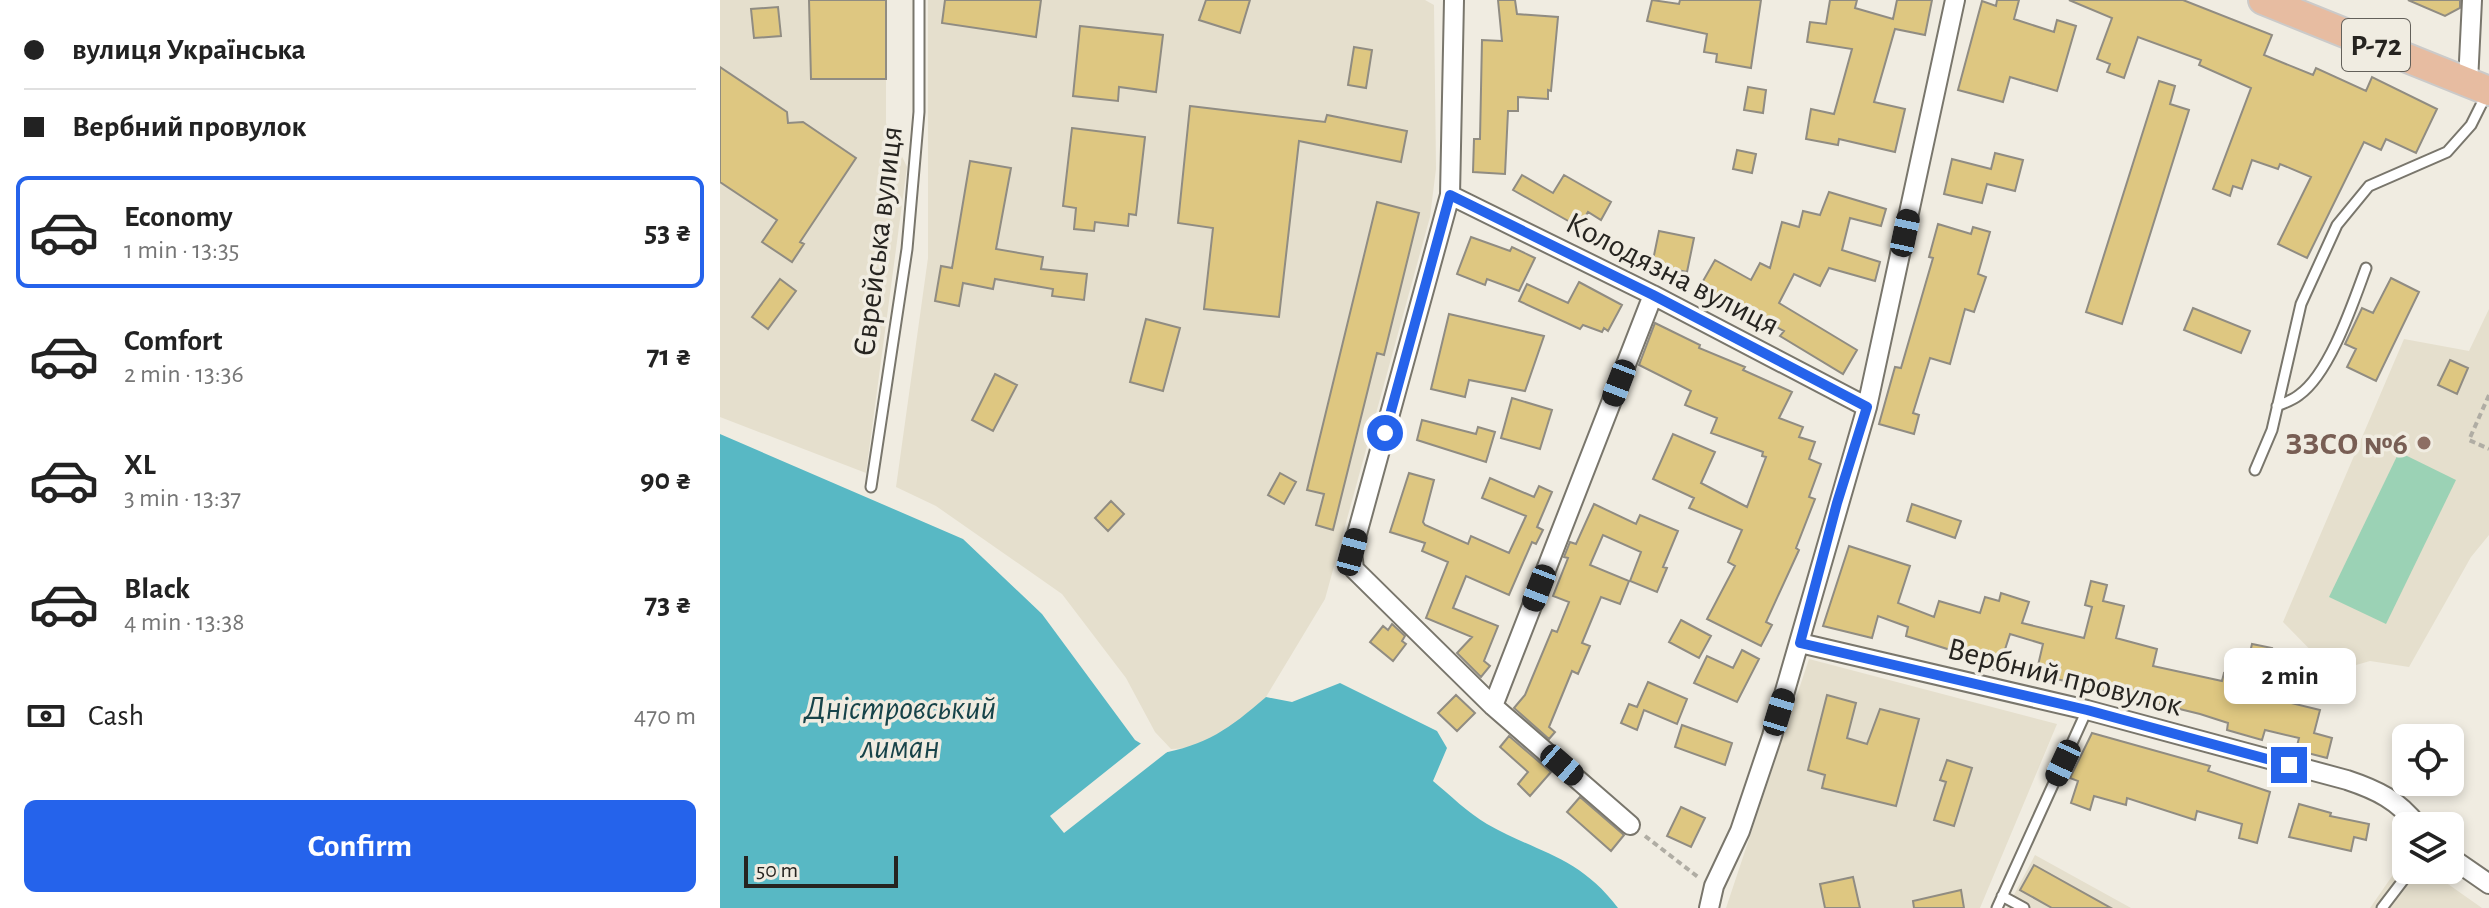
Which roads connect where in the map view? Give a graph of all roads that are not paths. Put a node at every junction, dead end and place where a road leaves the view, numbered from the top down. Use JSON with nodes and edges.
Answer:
{"nodes":[{"id":1,"x":919,"y":0,"type":"edge"},
{"id":2,"x":1454,"y":0,"type":"edge"},
{"id":3,"x":1955,"y":0,"type":"edge"},
{"id":4,"x":2263,"y":0,"type":"edge"},
{"id":5,"x":2472,"y":0,"type":"edge"},
{"id":6,"x":2482,"y":88,"type":"edge"},
{"id":7,"x":1450,"y":195,"type":"junction"},
{"id":8,"x":2366,"y":268,"type":"dead end"},
{"id":9,"x":1653,"y":295,"type":"junction"},
{"id":10,"x":2277,"y":406,"type":"junction"},
{"id":11,"x":1867,"y":407,"type":"junction"},
{"id":12,"x":2255,"y":470,"type":"dead end"},
{"id":13,"x":871,"y":487,"type":"dead end"},
{"id":14,"x":1800,"y":643,"type":"junction"},
{"id":15,"x":1493,"y":706,"type":"junction"},
{"id":16,"x":2087,"y":710,"type":"junction"},
{"id":17,"x":2408,"y":812,"type":"edge"},
{"id":18,"x":1630,"y":825,"type":"road end"},
{"id":19,"x":2464,"y":867,"type":"edge"},
{"id":20,"x":2400,"y":884,"type":"edge"},
{"id":21,"x":2489,"y":884,"type":"edge"},
{"id":22,"x":2002,"y":896,"type":"junction"},
{"id":23,"x":1709,"y":908,"type":"edge"},
{"id":24,"x":1997,"y":908,"type":"edge"},
{"id":25,"x":2024,"y":908,"type":"edge"},
{"id":26,"x":2382,"y":908,"type":"edge"}],
"edges":[{"from":1,"to":13,"type":"lane","name":"Єврейська вулиця"},
{"from":2,"to":7,"type":"street"},
{"from":3,"to":11,"type":"street"},
{"from":4,"to":6,"type":"main road","number":"Р-72"},
{"from":5,"to":6,"type":"street"},
{"from":6,"to":10,"type":"lane"},
{"from":7,"to":9,"type":"street","name":"Колодязна вулиця"},
{"from":7,"to":15,"type":"street"},
{"from":8,"to":10,"type":"lane"},
{"from":9,"to":11,"type":"street","name":"Колодязна вулиця"},
{"from":9,"to":15,"type":"street"},
{"from":10,"to":12,"type":"lane"},
{"from":11,"to":14,"type":"street"},
{"from":14,"to":16,"type":"street","name":"Вербний провулок"},
{"from":14,"to":23,"type":"street"},
{"from":15,"to":18,"type":"street"},
{"from":16,"to":17,"type":"street","name":"Вербний провулок"},
{"from":16,"to":22,"type":"lane"},
{"from":19,"to":21,"type":"street"},
{"from":20,"to":26,"type":"lane"},
{"from":22,"to":24,"type":"lane"},
{"from":22,"to":25,"type":"lane"}]}
